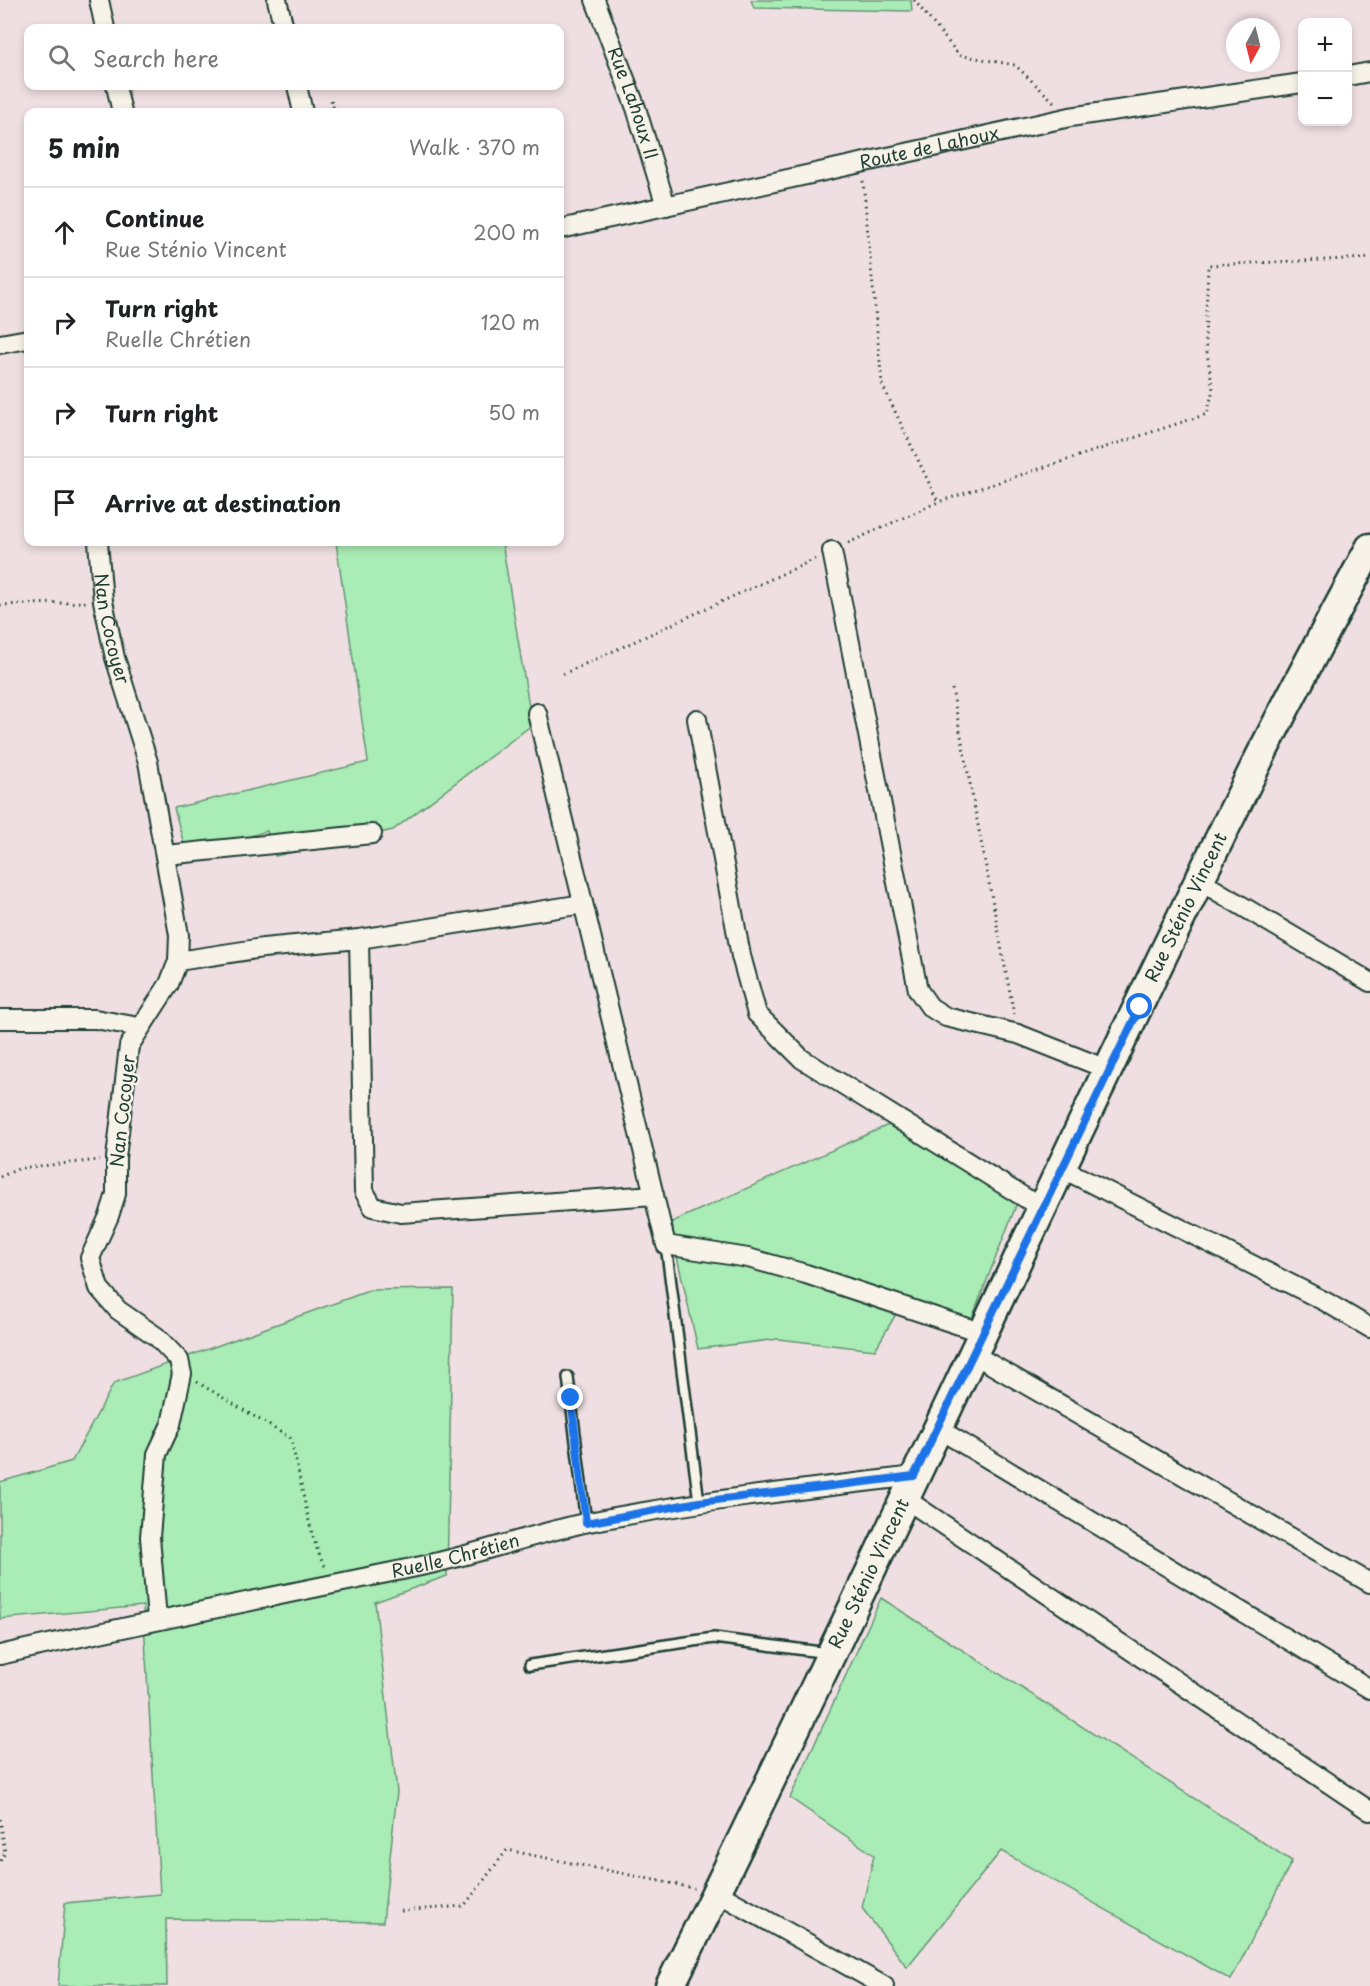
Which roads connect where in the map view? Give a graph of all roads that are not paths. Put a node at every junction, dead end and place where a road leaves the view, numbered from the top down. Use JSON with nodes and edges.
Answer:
{"nodes":[{"id":1,"x":99,"y":0,"type":"edge"},
{"id":2,"x":277,"y":0,"type":"edge"},
{"id":3,"x":595,"y":0,"type":"edge"},
{"id":4,"x":104,"y":24,"type":"edge"},
{"id":5,"x":283,"y":24,"type":"edge"},
{"id":6,"x":1370,"y":72,"type":"edge"},
{"id":7,"x":1352,"y":75,"type":"edge"},
{"id":8,"x":1298,"y":83,"type":"edge"},
{"id":9,"x":117,"y":90,"type":"edge"},
{"id":10,"x":298,"y":90,"type":"edge"},
{"id":11,"x":121,"y":108,"type":"edge"},
{"id":12,"x":302,"y":108,"type":"edge"},
{"id":13,"x":666,"y":206,"type":"junction"},
{"id":14,"x":564,"y":228,"type":"edge"},
{"id":15,"x":24,"y":340,"type":"edge"},
{"id":16,"x":0,"y":344,"type":"edge"},
{"id":17,"x":98,"y":546,"type":"edge"},
{"id":18,"x":1370,"y":548,"type":"edge"},
{"id":19,"x":832,"y":551,"type":"road end"},
{"id":20,"x":537,"y":713,"type":"dead end"},
{"id":21,"x":698,"y":719,"type":"dead end"},
{"id":22,"x":372,"y":834,"type":"dead end"},
{"id":23,"x":166,"y":855,"type":"junction"},
{"id":24,"x":1200,"y":881,"type":"junction"},
{"id":25,"x":583,"y":904,"type":"junction"},
{"id":26,"x":358,"y":939,"type":"junction"},
{"id":27,"x":178,"y":961,"type":"junction"},
{"id":28,"x":1370,"y":982,"type":"edge"},
{"id":29,"x":0,"y":1019,"type":"edge"},
{"id":30,"x":139,"y":1027,"type":"junction"},
{"id":31,"x":1109,"y":1070,"type":"junction"},
{"id":32,"x":1063,"y":1169,"type":"junction"},
{"id":33,"x":654,"y":1196,"type":"junction"},
{"id":34,"x":1043,"y":1209,"type":"junction"},
{"id":35,"x":666,"y":1245,"type":"junction"},
{"id":36,"x":1370,"y":1328,"type":"edge"},
{"id":37,"x":978,"y":1344,"type":"junction"},
{"id":38,"x":568,"y":1377,"type":"dead end"},
{"id":39,"x":937,"y":1428,"type":"junction"},
{"id":40,"x":908,"y":1487,"type":"junction"},
{"id":41,"x":699,"y":1502,"type":"junction"},
{"id":42,"x":586,"y":1523,"type":"junction"},
{"id":43,"x":1370,"y":1583,"type":"edge"},
{"id":44,"x":157,"y":1619,"type":"junction"},
{"id":45,"x":833,"y":1653,"type":"junction"},
{"id":46,"x":0,"y":1655,"type":"edge"},
{"id":47,"x":530,"y":1665,"type":"dead end"},
{"id":48,"x":1370,"y":1689,"type":"edge"},
{"id":49,"x":1370,"y":1811,"type":"edge"},
{"id":50,"x":716,"y":1892,"type":"junction"},
{"id":51,"x":670,"y":1986,"type":"edge"},
{"id":52,"x":884,"y":1986,"type":"edge"}],
"edges":[{"from":1,"to":4,"type":"street"},
{"from":2,"to":5,"type":"street"},
{"from":3,"to":13,"type":"street","name":"Rue Lahoux II"},
{"from":6,"to":7,"type":"street"},
{"from":8,"to":13,"type":"street","name":"Route de Lahoux"},
{"from":9,"to":11,"type":"street"},
{"from":10,"to":12,"type":"street"},
{"from":13,"to":14,"type":"street","name":"Route de Lahoux"},
{"from":15,"to":16,"type":"street"},
{"from":17,"to":23,"type":"street","name":"Nan Cocoyer"},
{"from":18,"to":24,"type":"main road","name":"Rue Sténio Vincent"},
{"from":19,"to":31,"type":"street"},
{"from":20,"to":25,"type":"street"},
{"from":21,"to":34,"type":"street"},
{"from":22,"to":23,"type":"street"},
{"from":23,"to":27,"type":"street","name":"Nan Cocoyer"},
{"from":24,"to":28,"type":"street"},
{"from":24,"to":31,"type":"main road","name":"Rue Sténio Vincent"},
{"from":25,"to":26,"type":"street"},
{"from":25,"to":33,"type":"street"},
{"from":26,"to":27,"type":"street"},
{"from":26,"to":33,"type":"street"},
{"from":27,"to":30,"type":"street","name":"Nan Cocoyer"},
{"from":29,"to":30,"type":"street"},
{"from":30,"to":44,"type":"street","name":"Nan Cocoyer"},
{"from":31,"to":32,"type":"main road","name":"Rue Sténio Vincent"},
{"from":32,"to":34,"type":"main road","name":"Rue Sténio Vincent"},
{"from":32,"to":36,"type":"street"},
{"from":33,"to":35,"type":"street"},
{"from":34,"to":37,"type":"main road","name":"Rue Sténio Vincent"},
{"from":35,"to":37,"type":"street"},
{"from":35,"to":41,"type":"lane"},
{"from":37,"to":39,"type":"main road","name":"Rue Sténio Vincent"},
{"from":37,"to":43,"type":"street"},
{"from":38,"to":42,"type":"lane"},
{"from":39,"to":40,"type":"main road","name":"Rue Sténio Vincent"},
{"from":39,"to":48,"type":"street"},
{"from":40,"to":41,"type":"street","name":"Ruelle Chrétien"},
{"from":40,"to":45,"type":"main road","name":"Rue Sténio Vincent"},
{"from":40,"to":49,"type":"street"},
{"from":41,"to":42,"type":"street","name":"Ruelle Chrétien"},
{"from":42,"to":44,"type":"street","name":"Ruelle Chrétien"},
{"from":44,"to":46,"type":"street","name":"Ruelle Chrétien"},
{"from":45,"to":47,"type":"lane"},
{"from":45,"to":50,"type":"main road","name":"Rue Sténio Vincent"},
{"from":50,"to":51,"type":"main road","name":"Rue Sténio Vincent"},
{"from":50,"to":52,"type":"street"}]}
